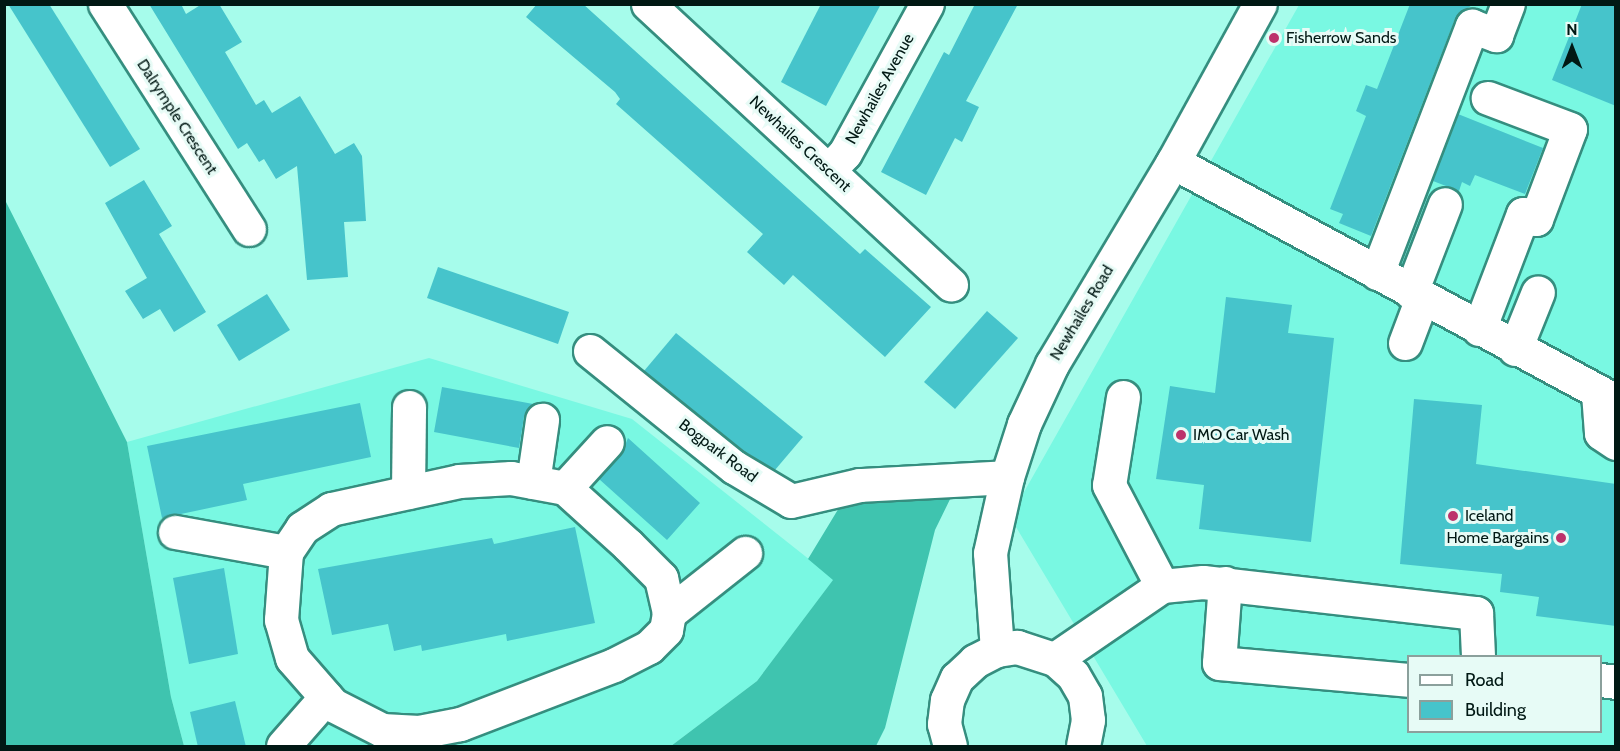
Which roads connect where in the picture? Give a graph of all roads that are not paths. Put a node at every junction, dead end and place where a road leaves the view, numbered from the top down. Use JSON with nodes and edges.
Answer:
{"nodes":[{"id":1,"x":105,"y":4,"type":"edge"},
{"id":2,"x":648,"y":4,"type":"edge"},
{"id":3,"x":927,"y":4,"type":"edge"},
{"id":4,"x":1260,"y":4,"type":"edge"},
{"id":5,"x":1508,"y":4,"type":"edge"},
{"id":6,"x":1488,"y":98,"type":"dead end"},
{"id":7,"x":1173,"y":162,"type":"junction"},
{"id":8,"x":829,"y":171,"type":"junction"},
{"id":9,"x":1445,"y":204,"type":"dead end"},
{"id":10,"x":248,"y":229,"type":"dead end"},
{"id":11,"x":1377,"y":273,"type":"junction"},
{"id":12,"x":951,"y":285,"type":"dead end"},
{"id":13,"x":1538,"y":292,"type":"dead end"},
{"id":14,"x":1417,"y":295,"type":"junction"},
{"id":15,"x":1479,"y":329,"type":"junction"},
{"id":16,"x":1405,"y":343,"type":"dead end"},
{"id":17,"x":1515,"y":349,"type":"junction"},
{"id":18,"x":590,"y":351,"type":"dead end"},
{"id":19,"x":1124,"y":397,"type":"dead end"},
{"id":20,"x":1607,"y":397,"type":"edge"},
{"id":21,"x":409,"y":407,"type":"dead end"},
{"id":22,"x":542,"y":420,"type":"dead end"},
{"id":23,"x":607,"y":442,"type":"dead end"},
{"id":24,"x":1616,"y":444,"type":"edge"},
{"id":25,"x":1007,"y":477,"type":"junction"},
{"id":26,"x":533,"y":482,"type":"junction"},
{"id":27,"x":565,"y":488,"type":"junction"},
{"id":28,"x":408,"y":492,"type":"junction"},
{"id":29,"x":175,"y":532,"type":"dead end"},
{"id":30,"x":286,"y":552,"type":"junction"},
{"id":31,"x":745,"y":553,"type":"dead end"},
{"id":32,"x":1225,"y":583,"type":"junction"},
{"id":33,"x":1162,"y":586,"type":"junction"},
{"id":34,"x":669,"y":613,"type":"junction"},
{"id":35,"x":997,"y":650,"type":"junction"},
{"id":36,"x":1478,"y":655,"type":"edge"},
{"id":37,"x":1055,"y":658,"type":"junction"},
{"id":38,"x":1407,"y":680,"type":"edge"},
{"id":39,"x":326,"y":697,"type":"junction"},
{"id":40,"x":364,"y":733,"type":"edge"},
{"id":41,"x":466,"y":735,"type":"edge"},
{"id":42,"x":941,"y":739,"type":"edge"},
{"id":43,"x":283,"y":747,"type":"edge"},
{"id":44,"x":1083,"y":747,"type":"edge"}],
"edges":[{"from":1,"to":10,"type":"street","name":"Dalrymple Crescent"},
{"from":2,"to":8,"type":"street","name":"Newhailes Crescent"},
{"from":3,"to":8,"type":"street","name":"Newhailes Avenue"},
{"from":4,"to":7,"type":"street","name":"Newhailes Road"},
{"from":5,"to":11,"type":"street"},
{"from":6,"to":15,"type":"street"},
{"from":7,"to":11,"type":"street"},
{"from":7,"to":25,"type":"street","name":"Newhailes Road"},
{"from":8,"to":12,"type":"street","name":"Newhailes Crescent"},
{"from":9,"to":14,"type":"street"},
{"from":11,"to":14,"type":"street"},
{"from":13,"to":17,"type":"street"},
{"from":14,"to":15,"type":"street"},
{"from":14,"to":16,"type":"street"},
{"from":15,"to":17,"type":"street"},
{"from":17,"to":20,"type":"street"},
{"from":18,"to":25,"type":"street","name":"Bogpark Road"},
{"from":19,"to":33,"type":"street"},
{"from":20,"to":24,"type":"street"},
{"from":21,"to":28,"type":"street"},
{"from":22,"to":26,"type":"street"},
{"from":23,"to":27,"type":"street"},
{"from":25,"to":35,"type":"street","name":"Newhailes Road"},
{"from":26,"to":27,"type":"street"},
{"from":26,"to":28,"type":"street"},
{"from":27,"to":34,"type":"street"},
{"from":28,"to":30,"type":"street"},
{"from":29,"to":30,"type":"street"},
{"from":30,"to":39,"type":"street"},
{"from":31,"to":34,"type":"street"},
{"from":32,"to":33,"type":"street"},
{"from":32,"to":36,"type":"street"},
{"from":32,"to":38,"type":"street"},
{"from":33,"to":37,"type":"street"},
{"from":34,"to":41,"type":"street"},
{"from":35,"to":37,"type":"street"},
{"from":35,"to":42,"type":"street"},
{"from":37,"to":44,"type":"street"},
{"from":39,"to":40,"type":"street"},
{"from":39,"to":43,"type":"street"},
{"from":40,"to":41,"type":"street"}]}
